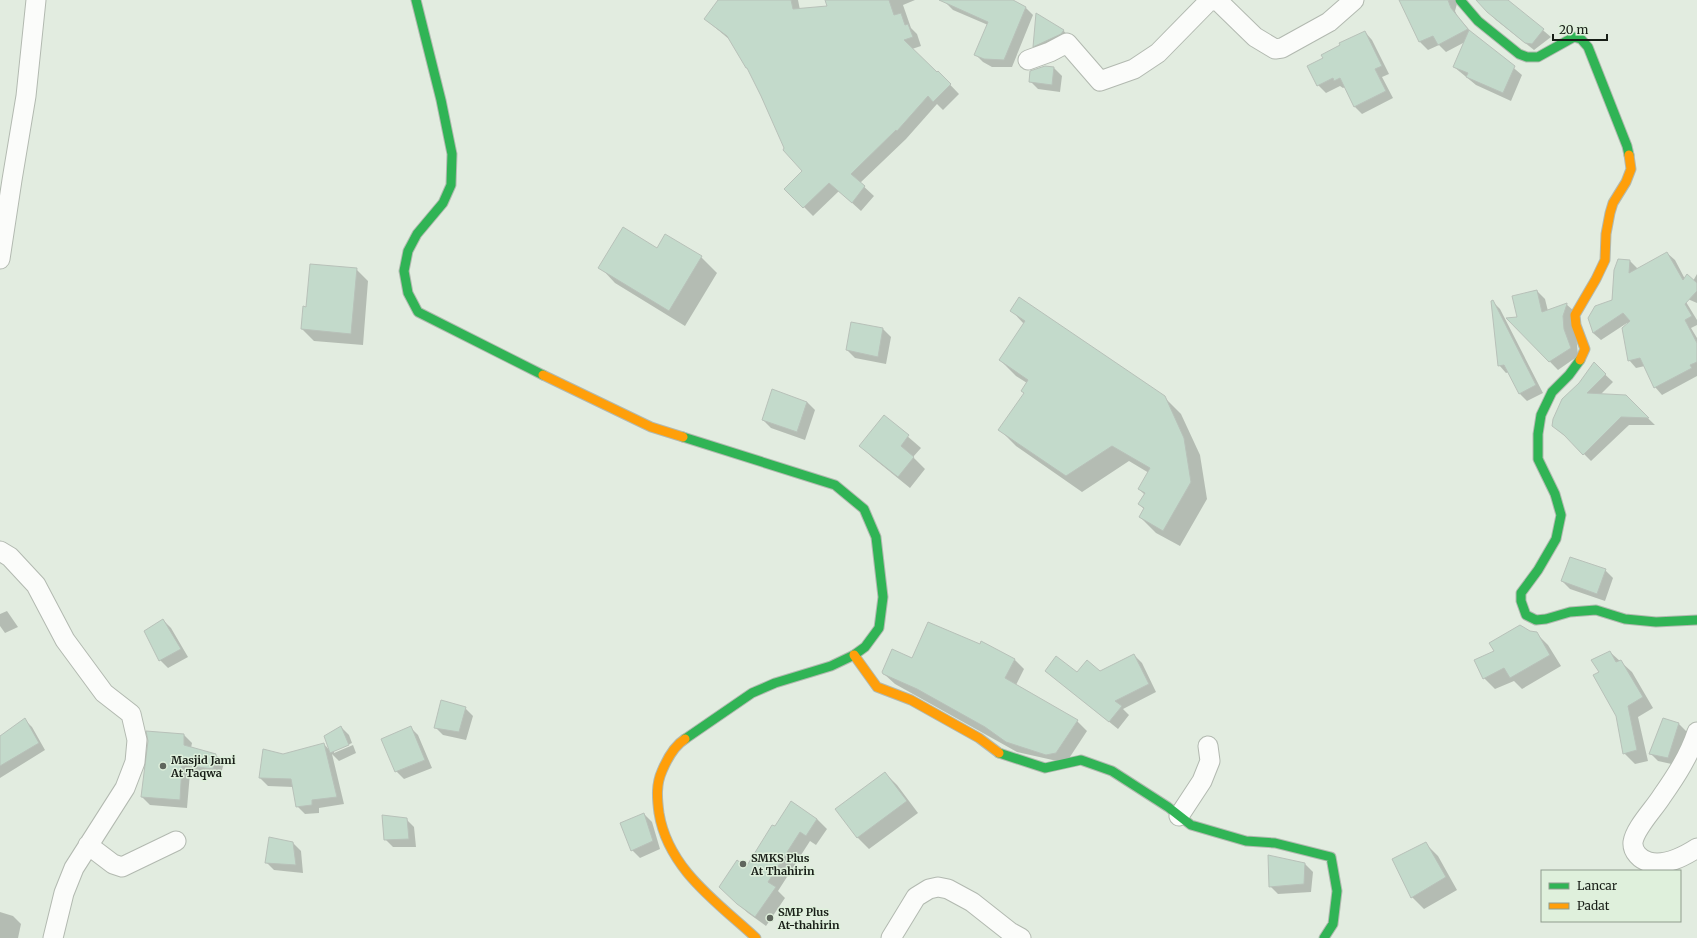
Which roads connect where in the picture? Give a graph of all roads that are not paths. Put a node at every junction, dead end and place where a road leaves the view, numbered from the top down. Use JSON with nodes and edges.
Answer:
{"nodes":[{"id":1,"x":36,"y":0,"type":"edge"},
{"id":2,"x":416,"y":0,"type":"edge"},
{"id":3,"x":1354,"y":0,"type":"edge"},
{"id":4,"x":1460,"y":0,"type":"edge"},
{"id":5,"x":1028,"y":60,"type":"dead end"},
{"id":6,"x":7,"y":165,"type":"edge"},
{"id":7,"x":0,"y":260,"type":"edge"},
{"id":8,"x":0,"y":551,"type":"edge"},
{"id":9,"x":1697,"y":620,"type":"edge"},
{"id":10,"x":854,"y":655,"type":"junction"},
{"id":11,"x":1697,"y":732,"type":"edge"},
{"id":12,"x":1208,"y":746,"type":"dead end"},
{"id":13,"x":1179,"y":816,"type":"junction"},
{"id":14,"x":176,"y":841,"type":"dead end"},
{"id":15,"x":88,"y":845,"type":"junction"},
{"id":16,"x":1697,"y":848,"type":"edge"},
{"id":17,"x":53,"y":938,"type":"edge"},
{"id":18,"x":756,"y":938,"type":"edge"},
{"id":19,"x":891,"y":938,"type":"edge"},
{"id":20,"x":1021,"y":938,"type":"edge"},
{"id":21,"x":1324,"y":938,"type":"edge"}],
"edges":[{"from":1,"to":6,"type":"street"},
{"from":2,"to":10,"type":"street"},
{"from":3,"to":5,"type":"street"},
{"from":4,"to":9,"type":"street"},
{"from":6,"to":7,"type":"street"},
{"from":8,"to":15,"type":"street"},
{"from":10,"to":13,"type":"street"},
{"from":10,"to":18,"type":"street"},
{"from":11,"to":16,"type":"street"},
{"from":12,"to":13,"type":"street"},
{"from":13,"to":21,"type":"street"},
{"from":14,"to":15,"type":"street"},
{"from":15,"to":17,"type":"street"},
{"from":19,"to":20,"type":"street"}]}
